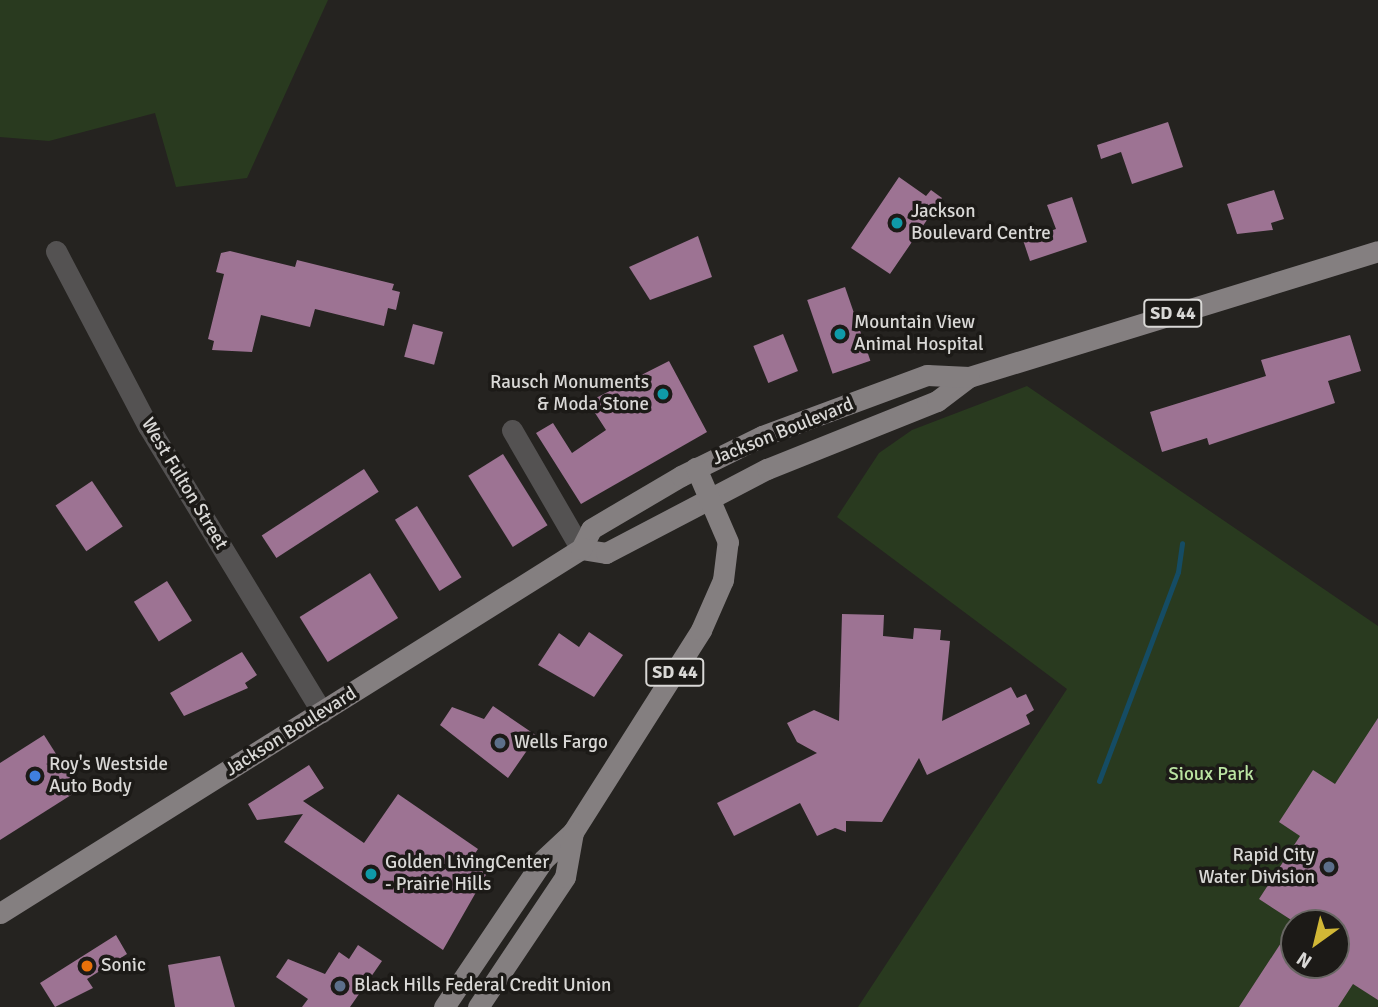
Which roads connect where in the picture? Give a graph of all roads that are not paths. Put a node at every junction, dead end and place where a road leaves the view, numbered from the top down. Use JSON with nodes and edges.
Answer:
{"nodes":[{"id":1,"x":56,"y":251,"type":"dead end"},
{"id":2,"x":1378,"y":251,"type":"edge"},
{"id":3,"x":969,"y":377,"type":"junction"},
{"id":4,"x":512,"y":430,"type":"dead end"},
{"id":5,"x":696,"y":468,"type":"junction"},
{"id":6,"x":710,"y":499,"type":"junction"},
{"id":7,"x":581,"y":550,"type":"junction"},
{"id":8,"x":322,"y":712,"type":"junction"},
{"id":9,"x":573,"y":832,"type":"junction"},
{"id":10,"x":0,"y":913,"type":"edge"},
{"id":11,"x":444,"y":1007,"type":"edge"},
{"id":12,"x":478,"y":1007,"type":"edge"}],
"edges":[{"from":1,"to":8,"type":"street","name":"West Fulton Street"},
{"from":2,"to":3,"type":"main road","name":"Jackson Boulevard","number":"SD 44"},
{"from":3,"to":5,"type":"main road","name":"Jackson Boulevard","number":"SD 44"},
{"from":3,"to":6,"type":"main road","name":"Jackson Boulevard","number":"SD 44"},
{"from":4,"to":7,"type":"street"},
{"from":5,"to":6,"type":"main road","number":"SD 44"},
{"from":5,"to":7,"type":"main road","name":"Jackson Boulevard"},
{"from":6,"to":7,"type":"main road","name":"Jackson Boulevard"},
{"from":6,"to":9,"type":"main road","number":"SD 44"},
{"from":7,"to":8,"type":"main road","name":"Jackson Boulevard"},
{"from":8,"to":10,"type":"main road","name":"Jackson Boulevard"},
{"from":9,"to":11,"type":"main road","number":"SD 44"},
{"from":9,"to":12,"type":"main road","number":"SD 44"}]}
